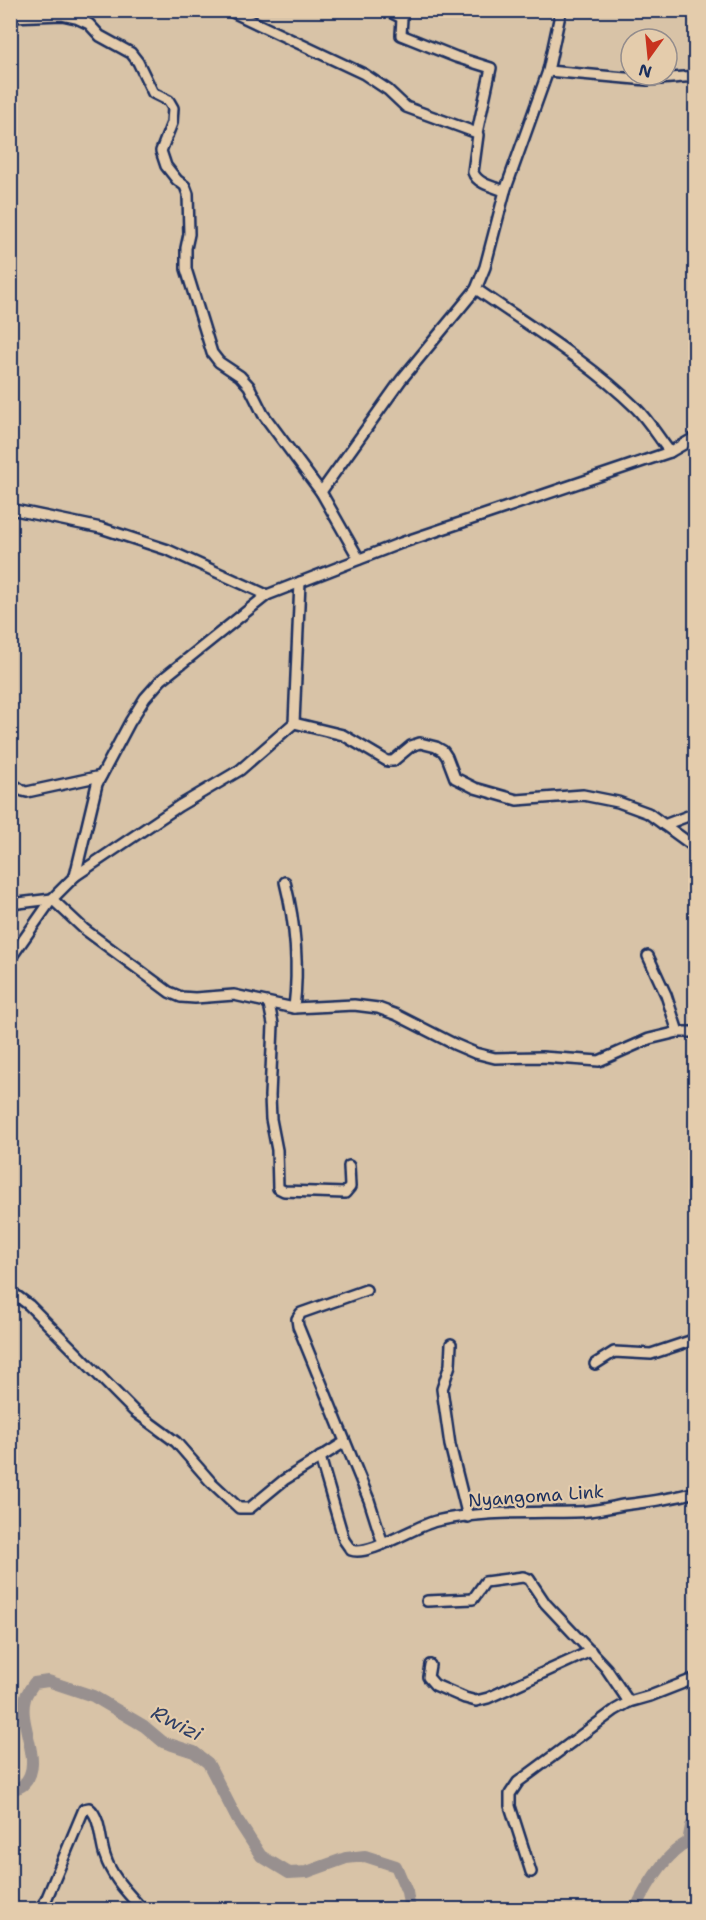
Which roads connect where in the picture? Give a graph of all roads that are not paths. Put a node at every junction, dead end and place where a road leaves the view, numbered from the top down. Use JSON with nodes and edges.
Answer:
{"nodes":[{"id":1,"x":228,"y":10,"type":"edge"},
{"id":2,"x":561,"y":10,"type":"edge"},
{"id":3,"x":390,"y":12,"type":"edge"},
{"id":4,"x":10,"y":16,"type":"edge"},
{"id":5,"x":548,"y":71,"type":"junction"},
{"id":6,"x":696,"y":76,"type":"edge"},
{"id":7,"x":477,"y":133,"type":"junction"},
{"id":8,"x":505,"y":191,"type":"junction"},
{"id":9,"x":476,"y":289,"type":"junction"},
{"id":10,"x":696,"y":437,"type":"edge"},
{"id":11,"x":670,"y":452,"type":"junction"},
{"id":12,"x":321,"y":492,"type":"junction"},
{"id":13,"x":10,"y":509,"type":"edge"},
{"id":14,"x":359,"y":559,"type":"junction"},
{"id":15,"x":300,"y":582,"type":"junction"},
{"id":16,"x":267,"y":595,"type":"junction"},
{"id":17,"x":294,"y":723,"type":"junction"},
{"id":18,"x":101,"y":776,"type":"junction"},
{"id":19,"x":10,"y":782,"type":"edge"},
{"id":20,"x":696,"y":813,"type":"edge"},
{"id":21,"x":664,"y":825,"type":"junction"},
{"id":22,"x":696,"y":848,"type":"edge"},
{"id":23,"x":75,"y":876,"type":"junction"},
{"id":24,"x":285,"y":882,"type":"dead end"},
{"id":25,"x":52,"y":899,"type":"junction"},
{"id":26,"x":10,"y":904,"type":"edge"},
{"id":27,"x":648,"y":956,"type":"dead end"},
{"id":28,"x":10,"y":959,"type":"edge"},
{"id":29,"x":269,"y":1004,"type":"junction"},
{"id":30,"x":294,"y":1008,"type":"junction"},
{"id":31,"x":678,"y":1032,"type":"junction"},
{"id":32,"x":696,"y":1032,"type":"edge"},
{"id":33,"x":349,"y":1166,"type":"dead end"},
{"id":34,"x":366,"y":1290,"type":"dead end"},
{"id":35,"x":10,"y":1291,"type":"edge"},
{"id":36,"x":696,"y":1339,"type":"edge"},
{"id":37,"x":451,"y":1344,"type":"dead end"},
{"id":38,"x":595,"y":1364,"type":"dead end"},
{"id":39,"x":345,"y":1442,"type":"junction"},
{"id":40,"x":320,"y":1457,"type":"junction"},
{"id":41,"x":696,"y":1492,"type":"edge"},
{"id":42,"x":468,"y":1517,"type":"junction"},
{"id":43,"x":383,"y":1544,"type":"junction"},
{"id":44,"x":427,"y":1600,"type":"dead end"},
{"id":45,"x":591,"y":1651,"type":"junction"},
{"id":46,"x":430,"y":1665,"type":"dead end"},
{"id":47,"x":696,"y":1678,"type":"edge"},
{"id":48,"x":629,"y":1702,"type":"junction"},
{"id":49,"x":531,"y":1872,"type":"dead end"},
{"id":50,"x":39,"y":1910,"type":"edge"},
{"id":51,"x":143,"y":1910,"type":"edge"}],
"edges":[{"from":1,"to":7,"type":"street"},
{"from":2,"to":5,"type":"street"},
{"from":3,"to":7,"type":"street"},
{"from":4,"to":12,"type":"street"},
{"from":5,"to":6,"type":"street"},
{"from":5,"to":8,"type":"street"},
{"from":7,"to":8,"type":"street"},
{"from":8,"to":9,"type":"street"},
{"from":9,"to":11,"type":"street"},
{"from":9,"to":12,"type":"street"},
{"from":10,"to":11,"type":"street"},
{"from":11,"to":14,"type":"street"},
{"from":12,"to":14,"type":"street"},
{"from":13,"to":16,"type":"street"},
{"from":14,"to":15,"type":"street"},
{"from":15,"to":16,"type":"street"},
{"from":15,"to":17,"type":"street"},
{"from":16,"to":18,"type":"street"},
{"from":17,"to":21,"type":"street"},
{"from":17,"to":23,"type":"street"},
{"from":18,"to":19,"type":"street"},
{"from":18,"to":23,"type":"street"},
{"from":20,"to":21,"type":"street"},
{"from":21,"to":22,"type":"street"},
{"from":23,"to":25,"type":"street"},
{"from":24,"to":30,"type":"street"},
{"from":25,"to":26,"type":"street"},
{"from":25,"to":28,"type":"street"},
{"from":25,"to":29,"type":"street"},
{"from":27,"to":31,"type":"street"},
{"from":29,"to":30,"type":"street"},
{"from":29,"to":33,"type":"street"},
{"from":30,"to":31,"type":"street"},
{"from":31,"to":32,"type":"street"},
{"from":34,"to":39,"type":"street"},
{"from":35,"to":40,"type":"street"},
{"from":36,"to":38,"type":"street"},
{"from":37,"to":42,"type":"street"},
{"from":39,"to":40,"type":"street"},
{"from":39,"to":43,"type":"street"},
{"from":40,"to":43,"type":"street","name":"Nyangoma Link"},
{"from":41,"to":42,"type":"street","name":"Nyangoma Link"},
{"from":42,"to":43,"type":"street","name":"Nyangoma Link"},
{"from":44,"to":45,"type":"street"},
{"from":45,"to":46,"type":"street"},
{"from":45,"to":48,"type":"street"},
{"from":47,"to":48,"type":"street"},
{"from":48,"to":49,"type":"street"},
{"from":50,"to":51,"type":"street"}]}
